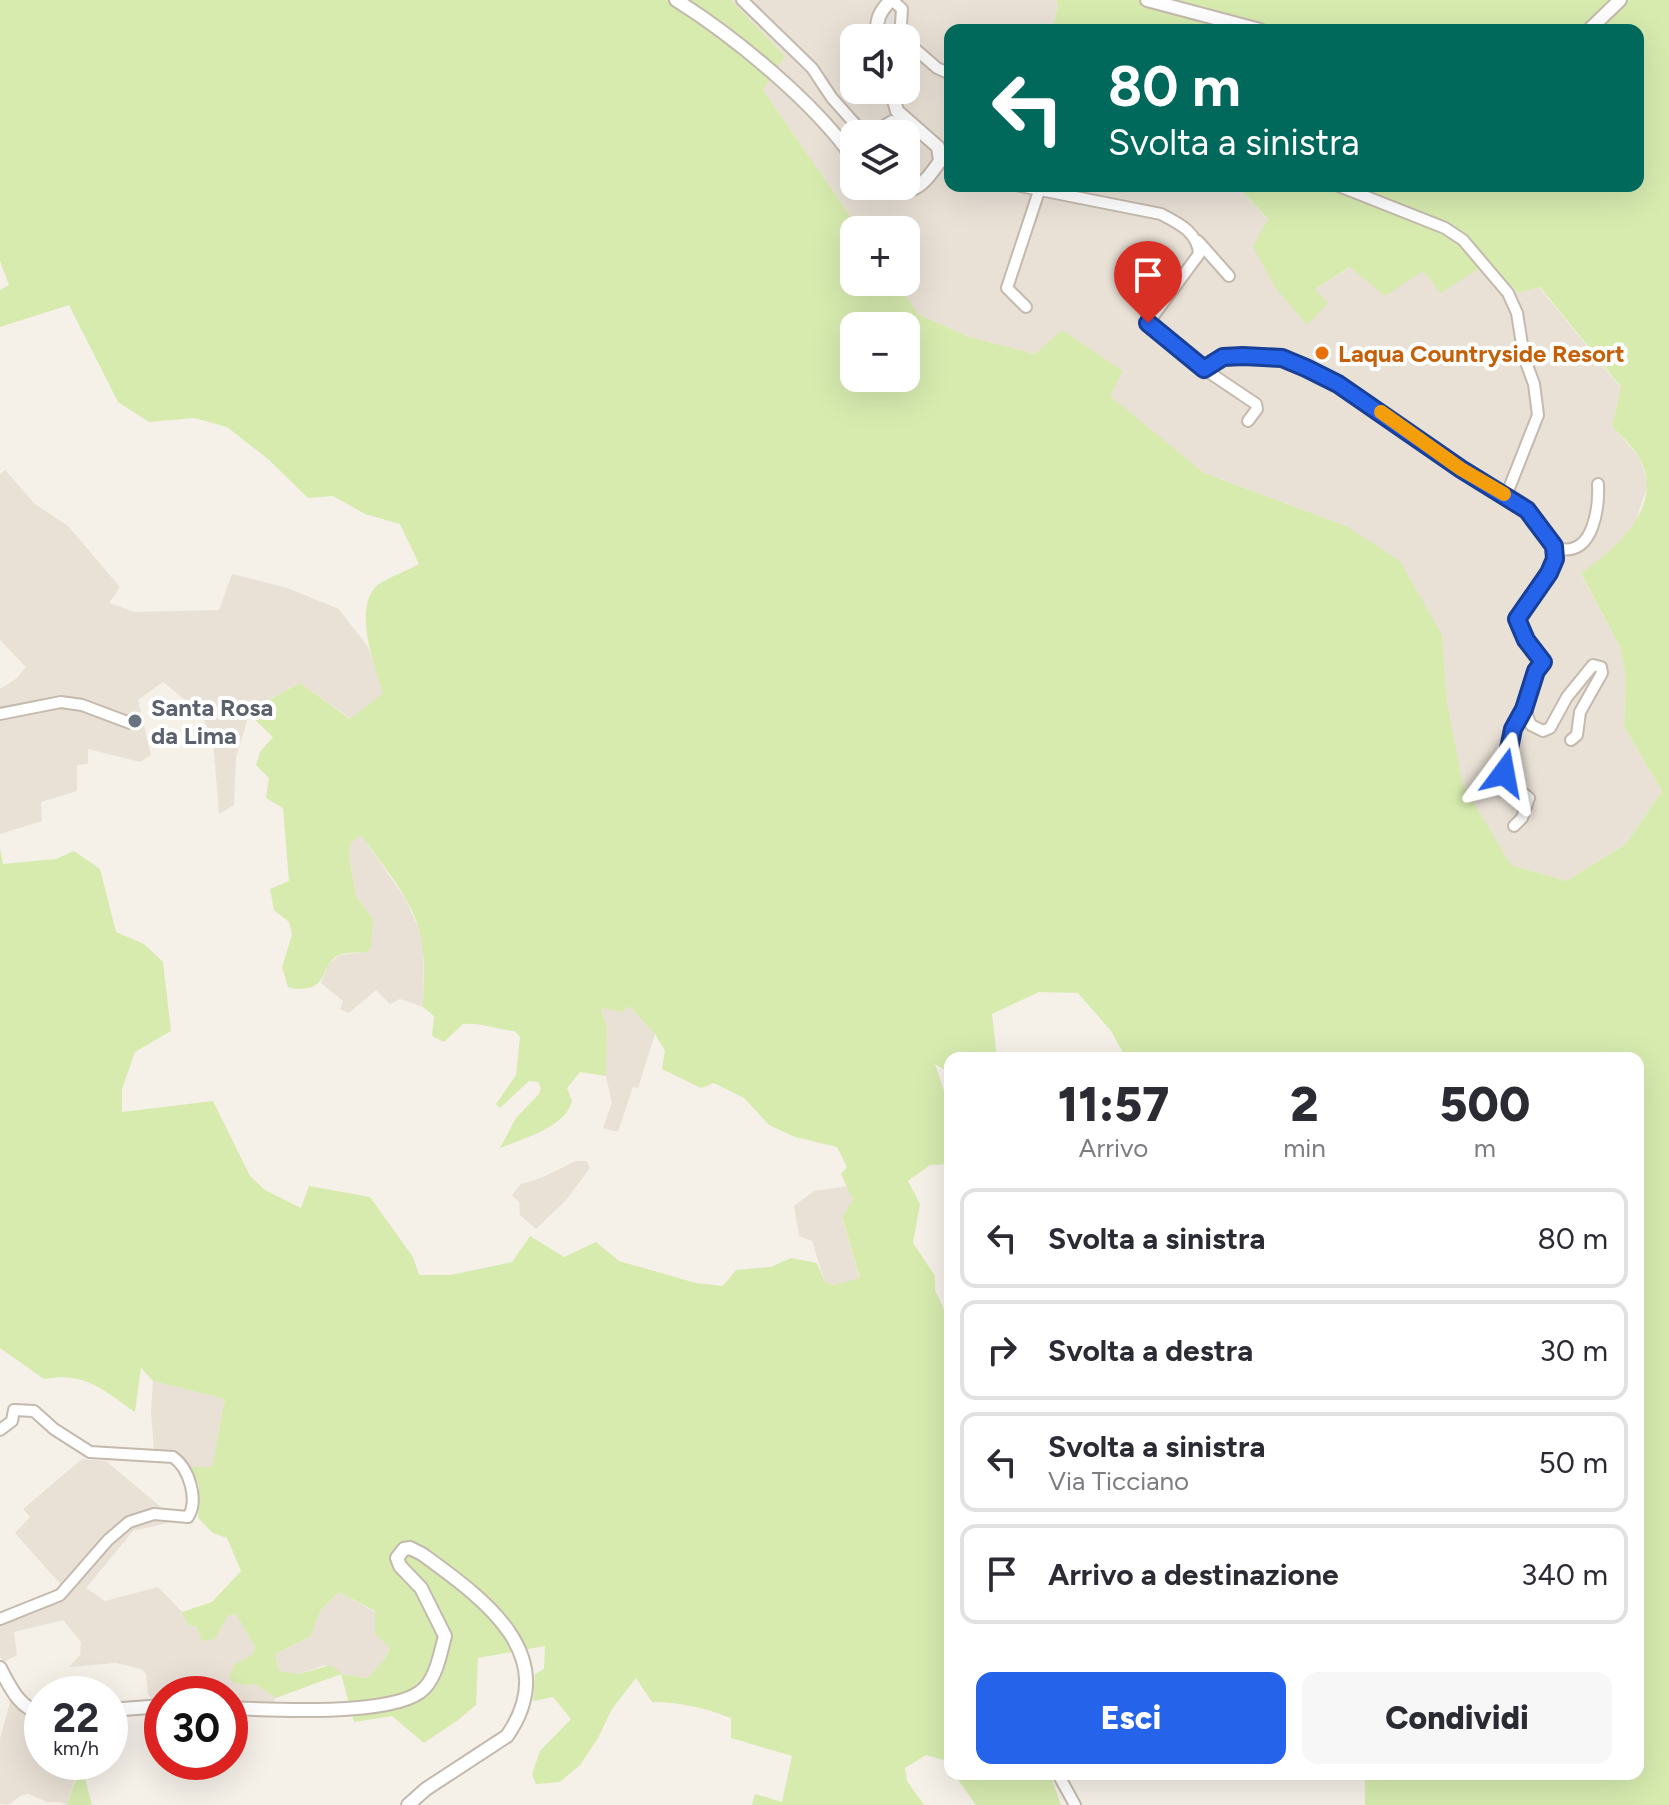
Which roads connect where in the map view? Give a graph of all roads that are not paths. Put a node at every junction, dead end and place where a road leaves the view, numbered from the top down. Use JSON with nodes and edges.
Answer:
{"nodes":[{"id":1,"x":676,"y":0,"type":"edge"},
{"id":2,"x":742,"y":0,"type":"edge"},
{"id":3,"x":891,"y":0,"type":"edge"},
{"id":4,"x":1147,"y":0,"type":"edge"},
{"id":5,"x":1620,"y":0,"type":"edge"},
{"id":6,"x":876,"y":24,"type":"edge"},
{"id":7,"x":901,"y":24,"type":"edge"},
{"id":8,"x":1234,"y":24,"type":"edge"},
{"id":9,"x":1595,"y":24,"type":"edge"},
{"id":10,"x":920,"y":52,"type":"edge"},
{"id":11,"x":944,"y":71,"type":"edge"},
{"id":12,"x":895,"y":104,"type":"edge"},
{"id":13,"x":852,"y":120,"type":"edge"},
{"id":14,"x":925,"y":134,"type":"junction"},
{"id":15,"x":920,"y":137,"type":"edge"},
{"id":16,"x":840,"y":141,"type":"edge"},
{"id":17,"x":944,"y":160,"type":"edge"},
{"id":18,"x":944,"y":163,"type":"edge"},
{"id":19,"x":920,"y":186,"type":"edge"},
{"id":20,"x":1039,"y":192,"type":"edge"},
{"id":21,"x":1044,"y":192,"type":"edge"},
{"id":22,"x":1354,"y":192,"type":"edge"},
{"id":23,"x":1195,"y":238,"type":"junction"},
{"id":24,"x":1229,"y":276,"type":"dead end"},
{"id":25,"x":1026,"y":307,"type":"dead end"},
{"id":26,"x":1204,"y":369,"type":"junction"},
{"id":27,"x":1248,"y":421,"type":"dead end"},
{"id":28,"x":1598,"y":484,"type":"dead end"},
{"id":29,"x":1506,"y":496,"type":"junction"},
{"id":30,"x":1554,"y":546,"type":"junction"},
{"id":31,"x":1524,"y":709,"type":"junction"},
{"id":32,"x":0,"y":714,"type":"edge"},
{"id":33,"x":130,"y":723,"type":"dead end"},
{"id":34,"x":1571,"y":740,"type":"dead end"},
{"id":35,"x":1514,"y":826,"type":"dead end"},
{"id":36,"x":0,"y":1430,"type":"edge"},
{"id":37,"x":0,"y":1619,"type":"edge"},
{"id":38,"x":0,"y":1668,"type":"edge"},
{"id":39,"x":24,"y":1705,"type":"edge"},
{"id":40,"x":248,"y":1708,"type":"edge"},
{"id":41,"x":1061,"y":1780,"type":"edge"},
{"id":42,"x":408,"y":1805,"type":"edge"},
{"id":43,"x":1075,"y":1805,"type":"edge"}],
"edges":[{"from":1,"to":16,"type":"street"},
{"from":2,"to":13,"type":"street"},
{"from":3,"to":6,"type":"street"},
{"from":3,"to":7,"type":"street"},
{"from":4,"to":8,"type":"street"},
{"from":5,"to":9,"type":"street"},
{"from":10,"to":11,"type":"street"},
{"from":12,"to":14,"type":"street"},
{"from":14,"to":15,"type":"street"},
{"from":14,"to":17,"type":"street"},
{"from":18,"to":19,"type":"street"},
{"from":20,"to":25,"type":"street"},
{"from":21,"to":23,"type":"street"},
{"from":22,"to":29,"type":"street"},
{"from":23,"to":24,"type":"street"},
{"from":23,"to":26,"type":"street"},
{"from":26,"to":27,"type":"street"},
{"from":26,"to":29,"type":"street"},
{"from":28,"to":30,"type":"street"},
{"from":29,"to":30,"type":"street"},
{"from":30,"to":31,"type":"street"},
{"from":31,"to":34,"type":"street"},
{"from":31,"to":35,"type":"street"},
{"from":32,"to":33,"type":"street"},
{"from":36,"to":37,"type":"street"},
{"from":38,"to":39,"type":"street"},
{"from":40,"to":42,"type":"street"},
{"from":41,"to":43,"type":"street"}]}
